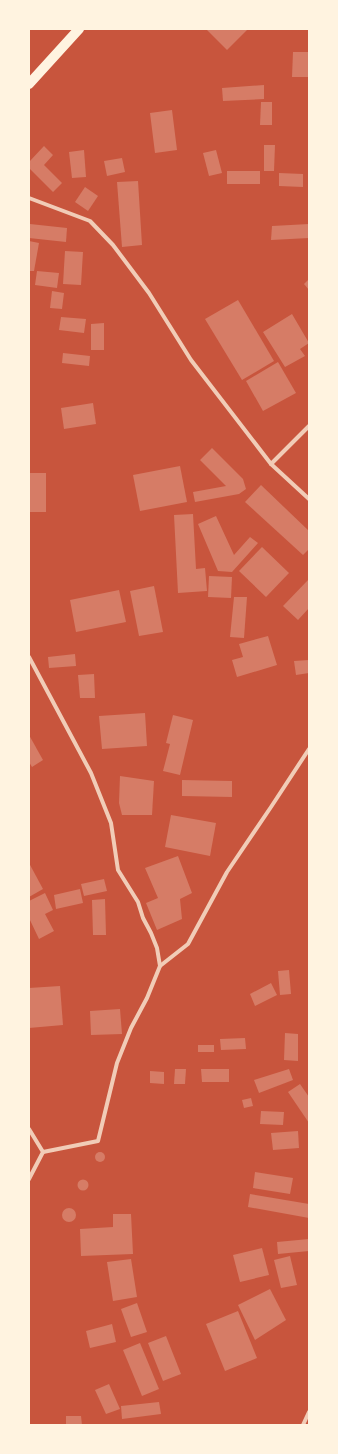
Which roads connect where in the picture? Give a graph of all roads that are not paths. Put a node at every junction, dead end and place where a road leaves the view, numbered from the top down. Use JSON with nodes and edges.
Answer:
{"nodes":[{"id":1,"x":76,"y":30,"type":"edge"},
{"id":2,"x":29,"y":84,"type":"edge"},
{"id":3,"x":29,"y":198,"type":"edge"},
{"id":4,"x":309,"y":426,"type":"edge"},
{"id":5,"x":271,"y":464,"type":"junction"},
{"id":6,"x":309,"y":499,"type":"edge"},
{"id":7,"x":29,"y":657,"type":"edge"},
{"id":8,"x":309,"y":749,"type":"edge"},
{"id":9,"x":160,"y":966,"type":"junction"},
{"id":10,"x":29,"y":1129,"type":"edge"},
{"id":11,"x":43,"y":1152,"type":"junction"},
{"id":12,"x":29,"y":1179,"type":"edge"},
{"id":13,"x":309,"y":1412,"type":"edge"},
{"id":14,"x":303,"y":1425,"type":"edge"}],
"edges":[{"from":1,"to":2,"type":"main road"},
{"from":3,"to":5,"type":"street"},
{"from":4,"to":5,"type":"street"},
{"from":5,"to":6,"type":"street"},
{"from":7,"to":9,"type":"street"},
{"from":8,"to":9,"type":"street"},
{"from":9,"to":11,"type":"street"},
{"from":10,"to":11,"type":"street"},
{"from":11,"to":12,"type":"street"},
{"from":13,"to":14,"type":"street"}]}
